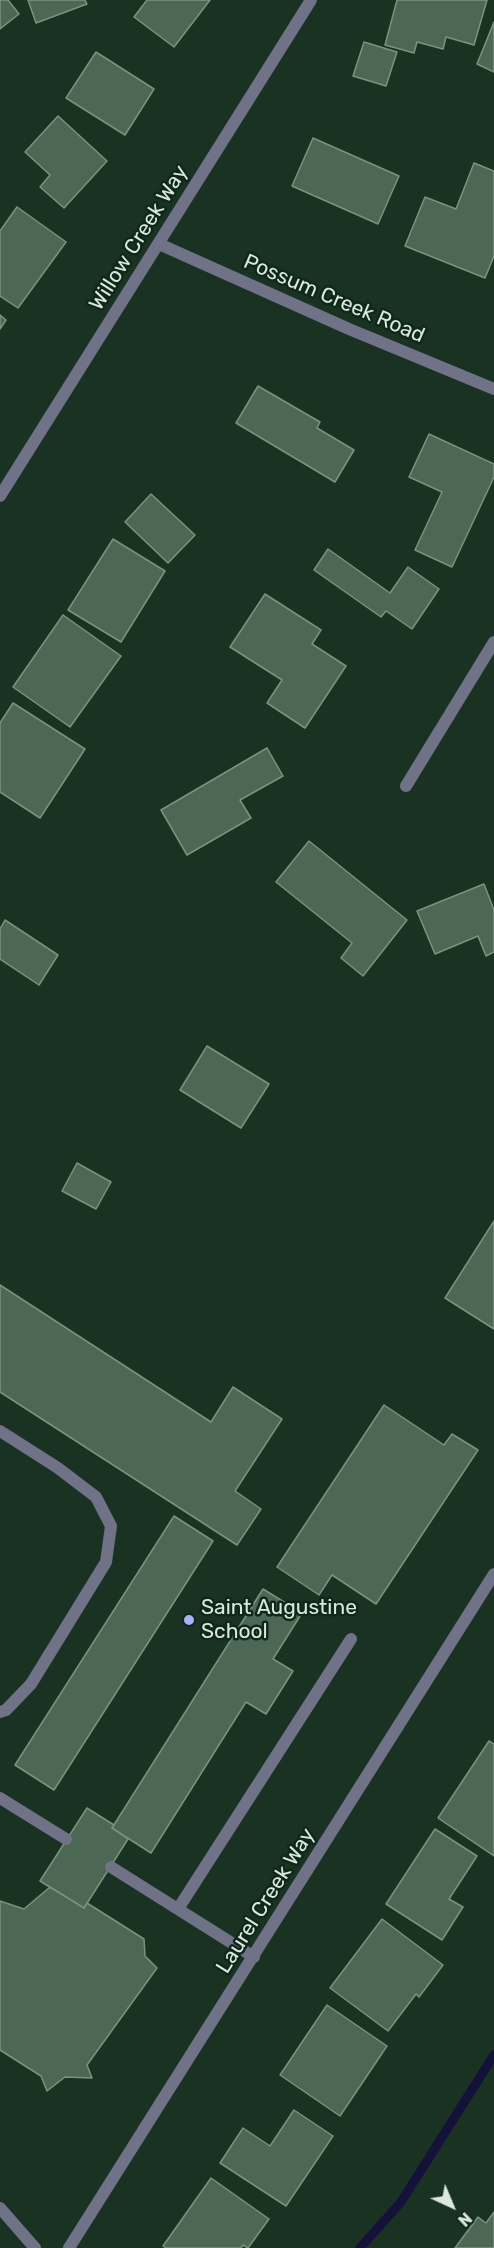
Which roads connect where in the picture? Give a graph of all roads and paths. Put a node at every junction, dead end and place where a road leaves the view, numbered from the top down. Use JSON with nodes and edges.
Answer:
{"nodes":[{"id":1,"x":311,"y":0,"type":"edge"},
{"id":2,"x":159,"y":244,"type":"junction"},
{"id":3,"x":494,"y":388,"type":"edge"},
{"id":4,"x":0,"y":496,"type":"edge"},
{"id":5,"x":494,"y":642,"type":"edge"},
{"id":6,"x":406,"y":786,"type":"dead end"},
{"id":7,"x":0,"y":1431,"type":"edge"},
{"id":8,"x":494,"y":1574,"type":"edge"},
{"id":9,"x":351,"y":1639,"type":"dead end"},
{"id":10,"x":0,"y":1712,"type":"edge"},
{"id":11,"x":0,"y":1797,"type":"edge"},
{"id":12,"x":66,"y":1839,"type":"dead end"},
{"id":13,"x":111,"y":1867,"type":"dead end"},
{"id":14,"x":178,"y":1910,"type":"junction"},
{"id":15,"x":254,"y":1957,"type":"junction"},
{"id":16,"x":0,"y":2208,"type":"edge"},
{"id":17,"x":35,"y":2248,"type":"edge"},
{"id":18,"x":69,"y":2248,"type":"edge"}],
"edges":[{"from":1,"to":2,"type":"street","name":"Willow Creek Way"},
{"from":2,"to":3,"type":"street","name":"Possum Creek Road"},
{"from":2,"to":4,"type":"street","name":"Willow Creek Way"},
{"from":5,"to":6,"type":"street"},
{"from":7,"to":10,"type":"street"},
{"from":8,"to":15,"type":"street","name":"Laurel Creek Way"},
{"from":9,"to":14,"type":"street"},
{"from":11,"to":12,"type":"street"},
{"from":13,"to":14,"type":"street"},
{"from":14,"to":15,"type":"street"},
{"from":15,"to":18,"type":"street","name":"Laurel Creek Way"},
{"from":16,"to":17,"type":"street"}]}
